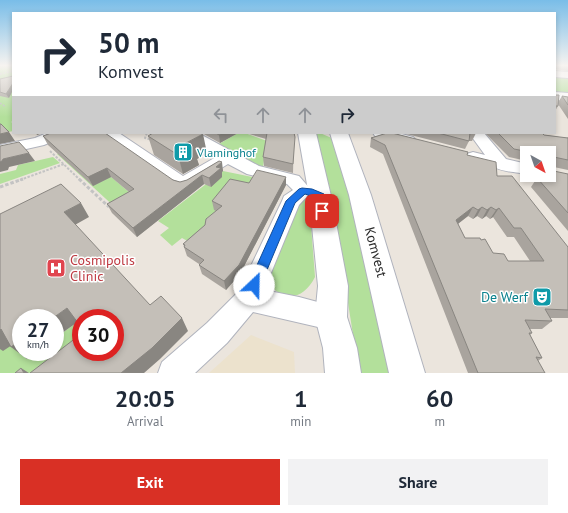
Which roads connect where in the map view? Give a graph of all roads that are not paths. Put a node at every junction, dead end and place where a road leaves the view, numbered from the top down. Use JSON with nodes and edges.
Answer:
{"nodes":[{"id":1,"x":556,"y":96,"type":"edge"},
{"id":2,"x":568,"y":97,"type":"edge"},
{"id":3,"x":58,"y":134,"type":"edge"},
{"id":4,"x":110,"y":134,"type":"edge"},
{"id":5,"x":190,"y":134,"type":"edge"},
{"id":6,"x":307,"y":134,"type":"edge"},
{"id":7,"x":339,"y":134,"type":"edge"},
{"id":8,"x":384,"y":134,"type":"edge"},
{"id":9,"x":477,"y":134,"type":"edge"},
{"id":10,"x":426,"y":145,"type":"edge"},
{"id":11,"x":0,"y":150,"type":"edge"},
{"id":12,"x":456,"y":153,"type":"edge"},
{"id":13,"x":228,"y":157,"type":"junction"},
{"id":14,"x":502,"y":165,"type":"junction"},
{"id":15,"x":520,"y":175,"type":"edge"},
{"id":16,"x":311,"y":194,"type":"junction"},
{"id":17,"x":248,"y":299,"type":"junction"},
{"id":18,"x":331,"y":317,"type":"junction"},
{"id":19,"x":173,"y":373,"type":"edge"},
{"id":20,"x":343,"y":373,"type":"edge"},
{"id":21,"x":407,"y":373,"type":"edge"}],
"edges":[{"from":1,"to":2,"type":"street"},
{"from":3,"to":11,"type":"street"},
{"from":4,"to":13,"type":"street"},
{"from":5,"to":13,"type":"street"},
{"from":6,"to":16,"type":"main road"},
{"from":7,"to":21,"type":"main road","name":"Komvest"},
{"from":8,"to":10,"type":"street"},
{"from":9,"to":14,"type":"street"},
{"from":12,"to":14,"type":"street"},
{"from":13,"to":16,"type":"street"},
{"from":14,"to":15,"type":"street"},
{"from":16,"to":17,"type":"street"},
{"from":16,"to":18,"type":"main road"},
{"from":17,"to":18,"type":"street"},
{"from":17,"to":19,"type":"street"},
{"from":18,"to":20,"type":"main road"}]}
